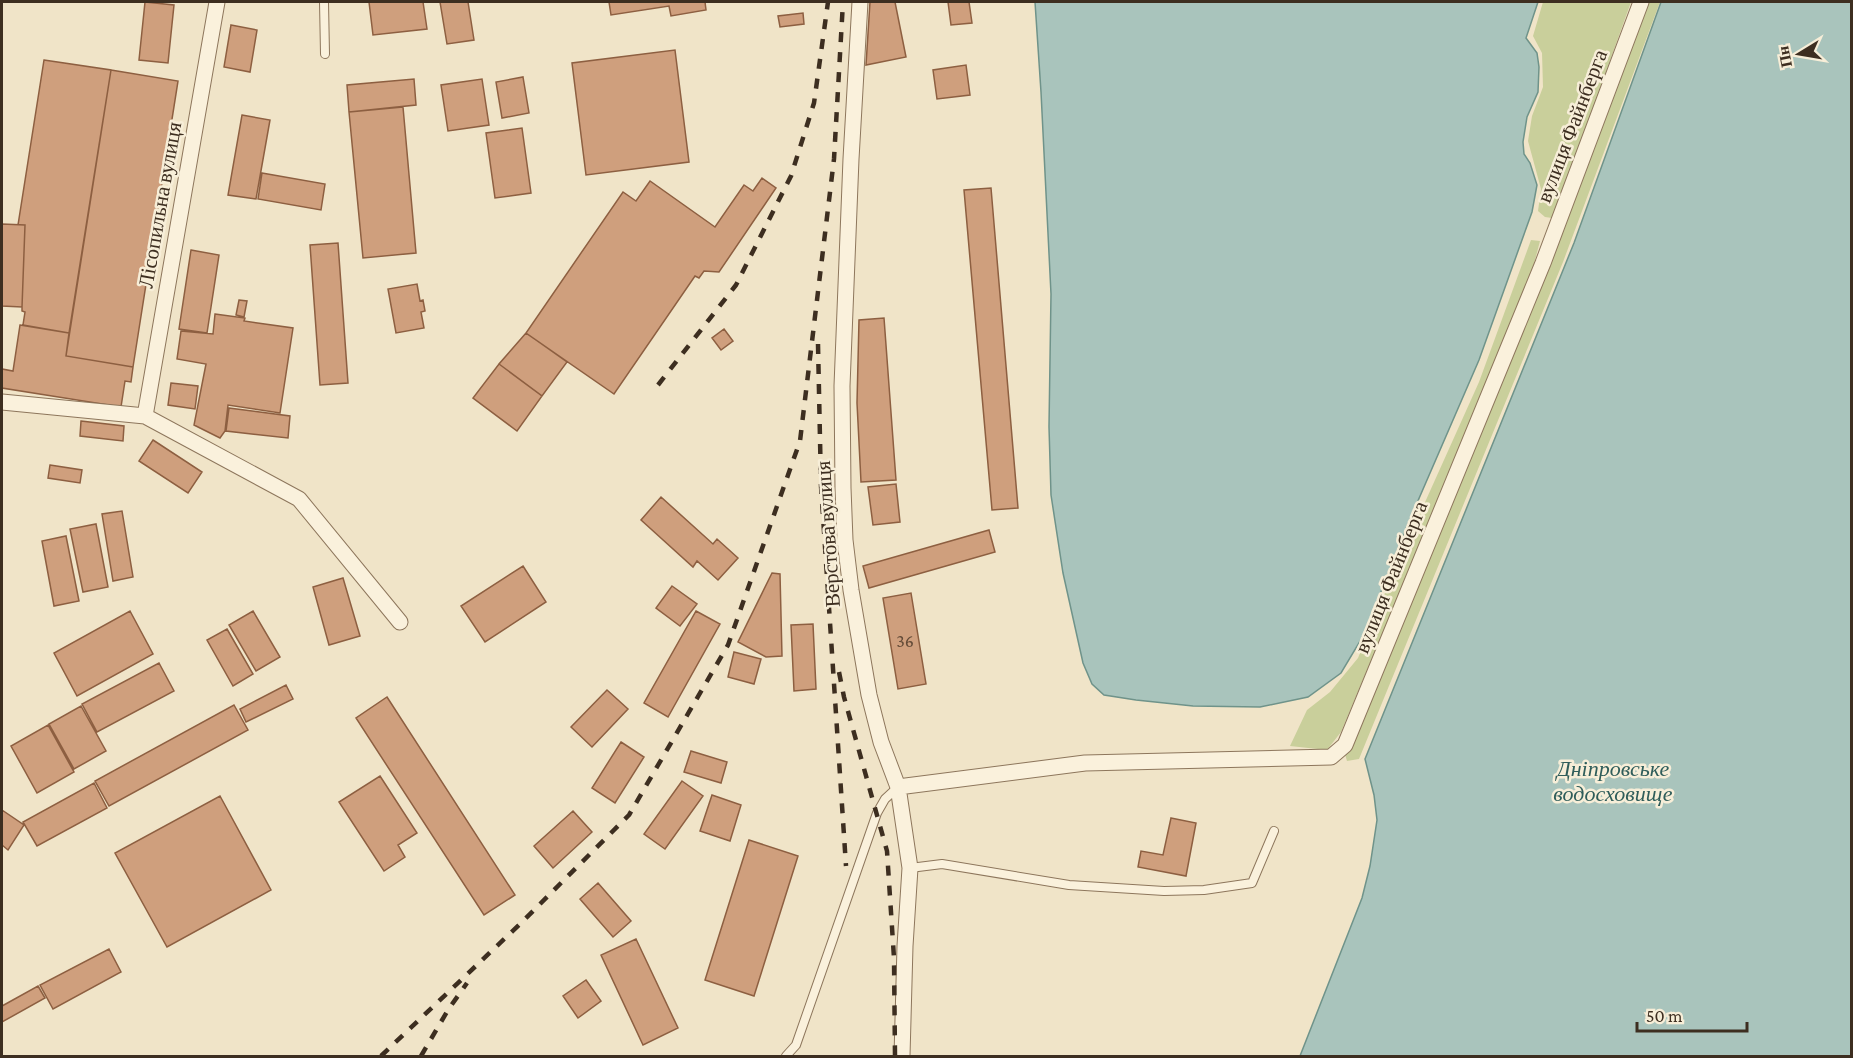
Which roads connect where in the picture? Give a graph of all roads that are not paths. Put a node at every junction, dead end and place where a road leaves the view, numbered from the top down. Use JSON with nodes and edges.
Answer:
{"nodes":[{"id":1,"x":217,"y":2,"type":"edge"},
{"id":2,"x":324,"y":2,"type":"edge"},
{"id":3,"x":860,"y":2,"type":"edge"},
{"id":4,"x":1641,"y":2,"type":"edge"},
{"id":5,"x":325,"y":54,"type":"dead end"},
{"id":6,"x":2,"y":402,"type":"edge"},
{"id":7,"x":145,"y":416,"type":"junction"},
{"id":8,"x":400,"y":622,"type":"dead end"},
{"id":9,"x":898,"y":787,"type":"junction"},
{"id":10,"x":1274,"y":831,"type":"dead end"},
{"id":11,"x":910,"y":868,"type":"junction"},
{"id":12,"x":786,"y":1056,"type":"edge"},
{"id":13,"x":902,"y":1056,"type":"edge"}],
"edges":[{"from":1,"to":7,"type":"street","name":"Лісопильна вулиця"},
{"from":2,"to":5,"type":"lane"},
{"from":3,"to":9,"type":"street","name":"Верстова вулиця"},
{"from":4,"to":9,"type":"street","name":"вулиця Файнберга"},
{"from":6,"to":7,"type":"street"},
{"from":7,"to":8,"type":"street"},
{"from":9,"to":11,"type":"street","name":"Верстова вулиця"},
{"from":9,"to":12,"type":"lane"},
{"from":10,"to":11,"type":"lane"},
{"from":11,"to":13,"type":"street","name":"Верстова вулиця"}]}
